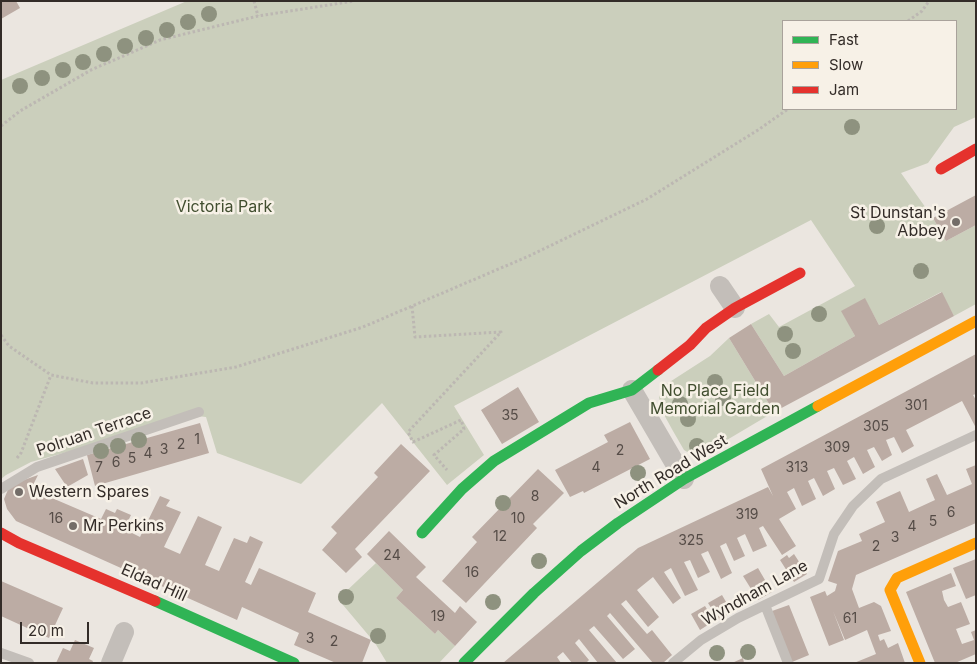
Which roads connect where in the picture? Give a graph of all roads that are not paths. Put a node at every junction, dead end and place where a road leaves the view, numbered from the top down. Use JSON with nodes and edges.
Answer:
{"nodes":[{"id":1,"x":976,"y":149,"type":"edge"},
{"id":2,"x":941,"y":169,"type":"dead end"},
{"id":3,"x":800,"y":273,"type":"dead end"},
{"id":4,"x":720,"y":286,"type":"dead end"},
{"id":5,"x":735,"y":308,"type":"junction"},
{"id":6,"x":976,"y":321,"type":"edge"},
{"id":7,"x":632,"y":390,"type":"junction"},
{"id":8,"x":200,"y":412,"type":"dead end"},
{"id":9,"x":976,"y":436,"type":"edge"},
{"id":10,"x":684,"y":479,"type":"junction"},
{"id":11,"x":1,"y":489,"type":"edge"},
{"id":12,"x":422,"y":533,"type":"dead end"},
{"id":13,"x":1,"y":534,"type":"edge"},
{"id":14,"x":976,"y":543,"type":"edge"},
{"id":15,"x":764,"y":605,"type":"junction"},
{"id":16,"x":124,"y":632,"type":"dead end"},
{"id":17,"x":1,"y":653,"type":"edge"},
{"id":18,"x":29,"y":663,"type":"edge"},
{"id":19,"x":111,"y":663,"type":"edge"},
{"id":20,"x":294,"y":663,"type":"edge"},
{"id":21,"x":464,"y":663,"type":"edge"},
{"id":22,"x":673,"y":663,"type":"edge"},
{"id":23,"x":788,"y":663,"type":"edge"},
{"id":24,"x":920,"y":663,"type":"edge"}],
"edges":[{"from":1,"to":2,"type":"street"},
{"from":3,"to":5,"type":"street"},
{"from":4,"to":5,"type":"street"},
{"from":5,"to":7,"type":"street"},
{"from":6,"to":10,"type":"street","name":"North Road West"},
{"from":7,"to":10,"type":"street"},
{"from":7,"to":12,"type":"street"},
{"from":8,"to":11,"type":"lane","name":"Polruan Terrace"},
{"from":9,"to":15,"type":"lane","name":"Wyndham Lane"},
{"from":10,"to":21,"type":"street","name":"North Road West"},
{"from":13,"to":20,"type":"street","name":"Eldad Hill"},
{"from":14,"to":24,"type":"street"},
{"from":15,"to":22,"type":"lane","name":"Wyndham Lane"},
{"from":15,"to":23,"type":"lane"},
{"from":16,"to":19,"type":"street"},
{"from":17,"to":18,"type":"lane"}]}
